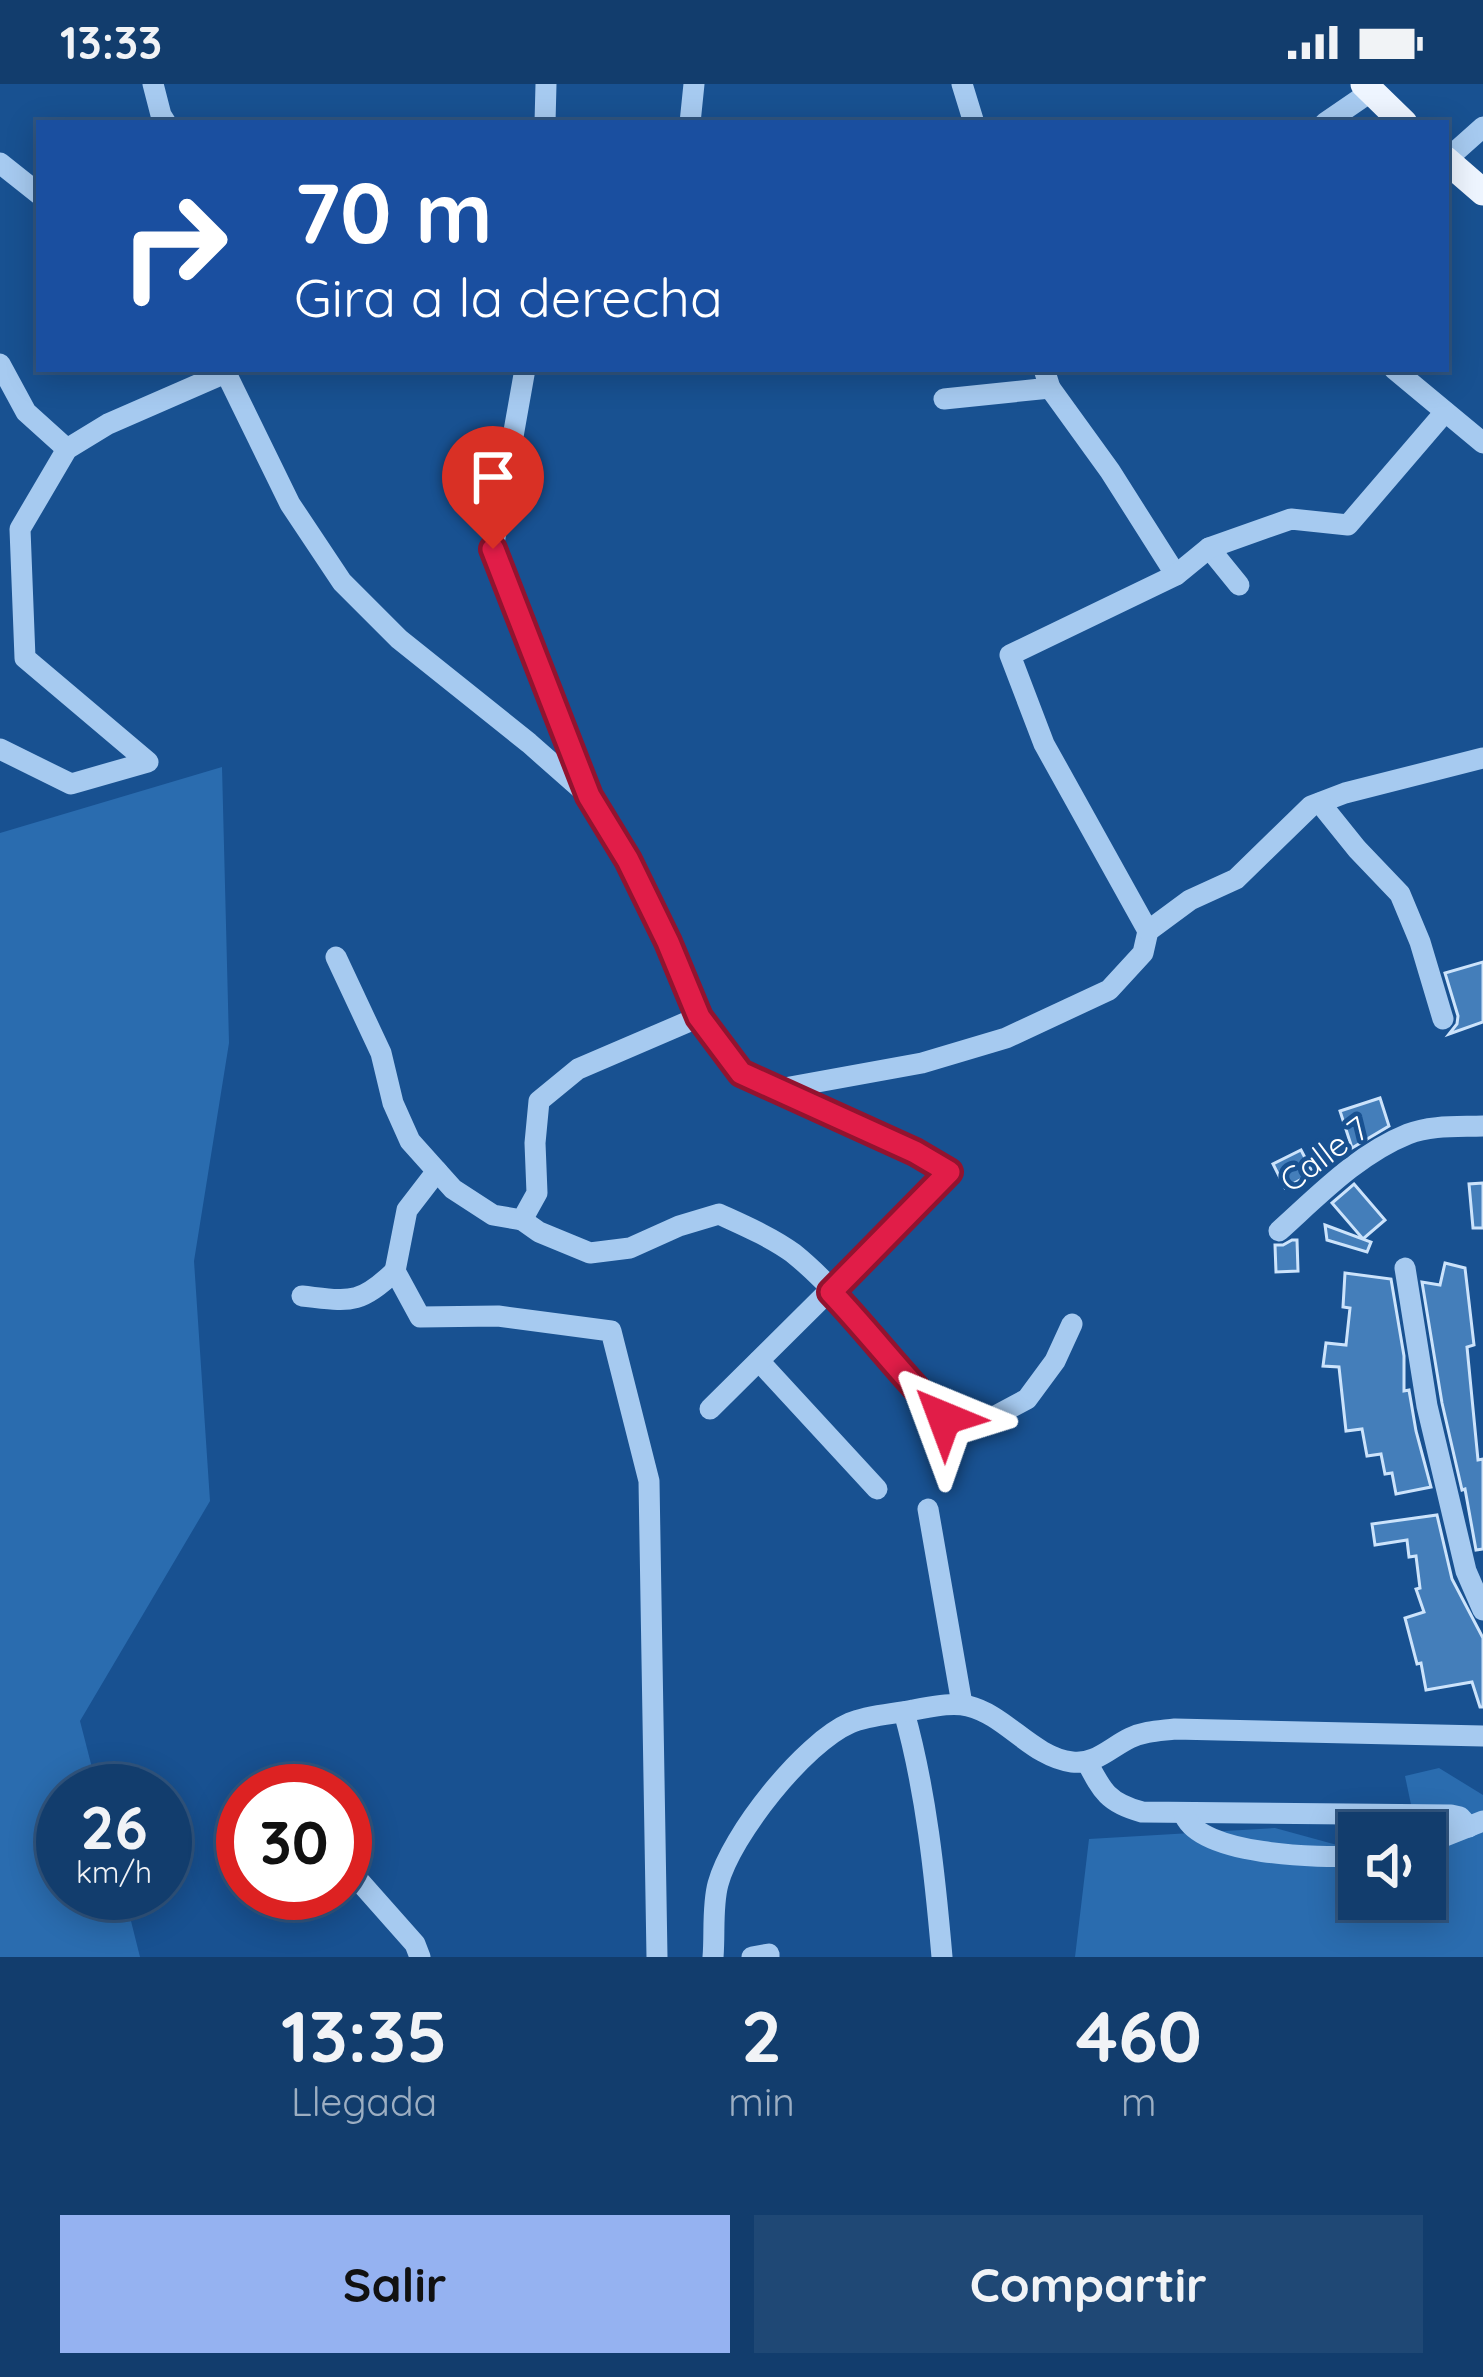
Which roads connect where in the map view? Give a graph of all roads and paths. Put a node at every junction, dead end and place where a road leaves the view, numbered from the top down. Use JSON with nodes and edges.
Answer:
{"nodes":[{"id":1,"x":153,"y":84,"type":"edge"},
{"id":2,"x":546,"y":84,"type":"edge"},
{"id":3,"x":694,"y":84,"type":"edge"},
{"id":4,"x":962,"y":84,"type":"edge"},
{"id":5,"x":1369,"y":87,"type":"edge"},
{"id":6,"x":164,"y":120,"type":"edge"},
{"id":7,"x":545,"y":120,"type":"edge"},
{"id":8,"x":690,"y":120,"type":"edge"},
{"id":9,"x":973,"y":120,"type":"edge"},
{"id":10,"x":1329,"y":120,"type":"edge"},
{"id":11,"x":1401,"y":120,"type":"edge"},
{"id":12,"x":1483,"y":127,"type":"edge"},
{"id":13,"x":1449,"y":157,"type":"edge"},
{"id":14,"x":0,"y":163,"type":"edge"},
{"id":15,"x":1449,"y":163,"type":"edge"},
{"id":16,"x":36,"y":192,"type":"edge"},
{"id":17,"x":1483,"y":192,"type":"edge"},
{"id":18,"x":0,"y":364,"type":"edge"},
{"id":19,"x":223,"y":372,"type":"edge"},
{"id":20,"x":225,"y":372,"type":"edge"},
{"id":21,"x":524,"y":372,"type":"edge"},
{"id":22,"x":1398,"y":372,"type":"edge"},
{"id":23,"x":1047,"y":378,"type":"edge"},
{"id":24,"x":944,"y":399,"type":"dead end"},
{"id":25,"x":1445,"y":412,"type":"junction"},
{"id":26,"x":1483,"y":443,"type":"edge"},
{"id":27,"x":67,"y":449,"type":"junction"},
{"id":28,"x":1209,"y":548,"type":"junction"},
{"id":29,"x":1176,"y":575,"type":"junction"},
{"id":30,"x":1239,"y":585,"type":"dead end"},
{"id":31,"x":0,"y":749,"type":"edge"},
{"id":32,"x":1483,"y":758,"type":"edge"},
{"id":33,"x":589,"y":796,"type":"junction"},
{"id":34,"x":1320,"y":803,"type":"junction"},
{"id":35,"x":1148,"y":931,"type":"junction"},
{"id":36,"x":336,"y":957,"type":"dead end"},
{"id":37,"x":699,"y":1017,"type":"junction"},
{"id":38,"x":1443,"y":1019,"type":"dead end"},
{"id":39,"x":779,"y":1089,"type":"junction"},
{"id":40,"x":1483,"y":1126,"type":"edge"},
{"id":41,"x":437,"y":1172,"type":"junction"},
{"id":42,"x":522,"y":1220,"type":"junction"},
{"id":43,"x":1279,"y":1231,"type":"dead end"},
{"id":44,"x":1406,"y":1268,"type":"dead end"},
{"id":45,"x":395,"y":1271,"type":"junction"},
{"id":46,"x":831,"y":1292,"type":"junction"},
{"id":47,"x":302,"y":1296,"type":"dead end"},
{"id":48,"x":1072,"y":1324,"type":"dead end"},
{"id":49,"x":759,"y":1361,"type":"junction"},
{"id":50,"x":710,"y":1408,"type":"dead end"},
{"id":51,"x":877,"y":1489,"type":"dead end"},
{"id":52,"x":928,"y":1509,"type":"dead end"},
{"id":53,"x":1483,"y":1610,"type":"edge"},
{"id":54,"x":962,"y":1704,"type":"junction"},
{"id":55,"x":904,"y":1712,"type":"junction"},
{"id":56,"x":1483,"y":1736,"type":"edge"},
{"id":57,"x":1087,"y":1762,"type":"junction"},
{"id":58,"x":1184,"y":1814,"type":"junction"},
{"id":59,"x":1476,"y":1824,"type":"edge"},
{"id":60,"x":1446,"y":1836,"type":"edge"},
{"id":61,"x":1338,"y":1856,"type":"edge"},
{"id":62,"x":372,"y":1895,"type":"edge"},
{"id":63,"x":420,"y":1957,"type":"edge"},
{"id":64,"x":657,"y":1957,"type":"edge"},
{"id":65,"x":713,"y":1957,"type":"edge"},
{"id":66,"x":752,"y":1957,"type":"edge"},
{"id":67,"x":769,"y":1957,"type":"edge"},
{"id":68,"x":942,"y":1957,"type":"edge"}],
"edges":[{"from":1,"to":6,"type":"street"},
{"from":2,"to":7,"type":"street"},
{"from":3,"to":8,"type":"street"},
{"from":4,"to":9,"type":"street"},
{"from":5,"to":10,"type":"street"},
{"from":5,"to":11,"type":"main road"},
{"from":12,"to":13,"type":"street"},
{"from":14,"to":16,"type":"street"},
{"from":15,"to":17,"type":"main road"},
{"from":18,"to":27,"type":"street"},
{"from":19,"to":27,"type":"street"},
{"from":20,"to":33,"type":"street"},
{"from":21,"to":33,"type":"street"},
{"from":22,"to":25,"type":"street"},
{"from":23,"to":24,"type":"street"},
{"from":23,"to":29,"type":"street"},
{"from":25,"to":26,"type":"street"},
{"from":25,"to":28,"type":"street"},
{"from":27,"to":31,"type":"street"},
{"from":28,"to":29,"type":"street"},
{"from":28,"to":30,"type":"street"},
{"from":29,"to":35,"type":"street"},
{"from":32,"to":34,"type":"street"},
{"from":33,"to":37,"type":"street"},
{"from":34,"to":35,"type":"street"},
{"from":34,"to":38,"type":"street"},
{"from":35,"to":39,"type":"street"},
{"from":36,"to":41,"type":"street"},
{"from":37,"to":39,"type":"street"},
{"from":37,"to":42,"type":"street"},
{"from":39,"to":46,"type":"street"},
{"from":40,"to":43,"type":"street","name":"Calle 7"},
{"from":41,"to":42,"type":"street"},
{"from":41,"to":45,"type":"street"},
{"from":42,"to":46,"type":"street"},
{"from":44,"to":53,"type":"street"},
{"from":45,"to":47,"type":"street"},
{"from":45,"to":64,"type":"street"},
{"from":46,"to":48,"type":"street"},
{"from":46,"to":49,"type":"street"},
{"from":49,"to":50,"type":"street"},
{"from":49,"to":51,"type":"street"},
{"from":52,"to":54,"type":"street"},
{"from":54,"to":55,"type":"street"},
{"from":54,"to":57,"type":"street"},
{"from":55,"to":65,"type":"street"},
{"from":55,"to":68,"type":"street"},
{"from":56,"to":57,"type":"street"},
{"from":57,"to":58,"type":"street"},
{"from":58,"to":59,"type":"street"},
{"from":58,"to":61,"type":"street"},
{"from":59,"to":60,"type":"street"},
{"from":62,"to":63,"type":"street"},
{"from":66,"to":67,"type":"street"}]}
